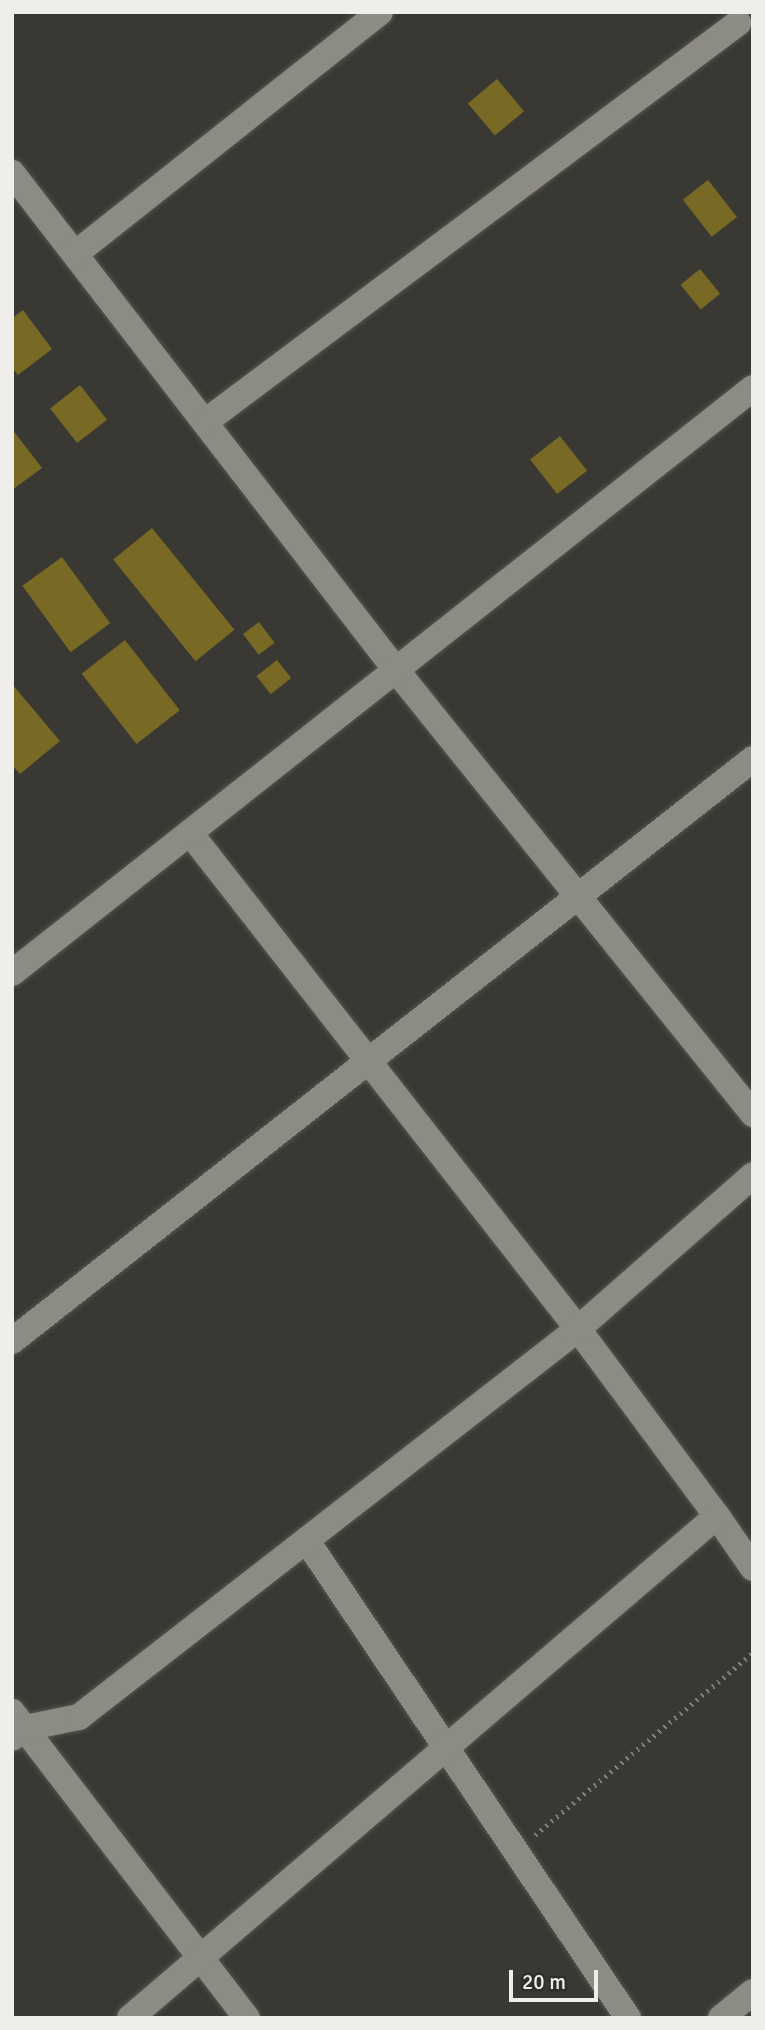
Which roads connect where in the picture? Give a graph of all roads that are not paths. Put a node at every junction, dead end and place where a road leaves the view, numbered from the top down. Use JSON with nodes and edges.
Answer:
{"nodes":[{"id":1,"x":380,"y":12,"type":"edge"},
{"id":2,"x":740,"y":26,"type":"edge"},
{"id":3,"x":12,"y":173,"type":"edge"},
{"id":4,"x":75,"y":254,"type":"junction"},
{"id":5,"x":753,"y":388,"type":"edge"},
{"id":6,"x":205,"y":422,"type":"junction"},
{"id":7,"x":396,"y":670,"type":"junction"},
{"id":8,"x":753,"y":759,"type":"edge"},
{"id":9,"x":190,"y":833,"type":"junction"},
{"id":10,"x":580,"y":897,"type":"junction"},
{"id":11,"x":12,"y":973,"type":"edge"},
{"id":12,"x":368,"y":1060,"type":"junction"},
{"id":13,"x":753,"y":1114,"type":"edge"},
{"id":14,"x":753,"y":1175,"type":"edge"},
{"id":15,"x":578,"y":1329,"type":"junction"},
{"id":16,"x":12,"y":1341,"type":"edge"},
{"id":17,"x":717,"y":1516,"type":"junction"},
{"id":18,"x":307,"y":1541,"type":"junction"},
{"id":19,"x":753,"y":1568,"type":"edge"},
{"id":20,"x":16,"y":1726,"type":"edge"},
{"id":21,"x":447,"y":1749,"type":"junction"},
{"id":22,"x":201,"y":1955,"type":"junction"},
{"id":23,"x":753,"y":1992,"type":"edge"},
{"id":24,"x":130,"y":2018,"type":"edge"},
{"id":25,"x":247,"y":2018,"type":"edge"},
{"id":26,"x":628,"y":2018,"type":"edge"},
{"id":27,"x":721,"y":2018,"type":"edge"}],
"edges":[{"from":1,"to":4,"type":"street"},
{"from":2,"to":6,"type":"street"},
{"from":3,"to":4,"type":"street"},
{"from":4,"to":6,"type":"street"},
{"from":5,"to":7,"type":"street"},
{"from":6,"to":7,"type":"street"},
{"from":7,"to":9,"type":"street"},
{"from":7,"to":10,"type":"street"},
{"from":8,"to":10,"type":"street"},
{"from":9,"to":11,"type":"street"},
{"from":9,"to":12,"type":"street"},
{"from":10,"to":12,"type":"street"},
{"from":10,"to":13,"type":"street"},
{"from":12,"to":15,"type":"street"},
{"from":12,"to":16,"type":"street"},
{"from":14,"to":15,"type":"street"},
{"from":15,"to":17,"type":"street"},
{"from":15,"to":18,"type":"street"},
{"from":17,"to":19,"type":"street"},
{"from":17,"to":21,"type":"street"},
{"from":18,"to":20,"type":"street"},
{"from":18,"to":21,"type":"street"},
{"from":20,"to":22,"type":"street"},
{"from":21,"to":22,"type":"street"},
{"from":21,"to":26,"type":"street"},
{"from":22,"to":24,"type":"street"},
{"from":22,"to":25,"type":"street"},
{"from":23,"to":27,"type":"street"}]}
